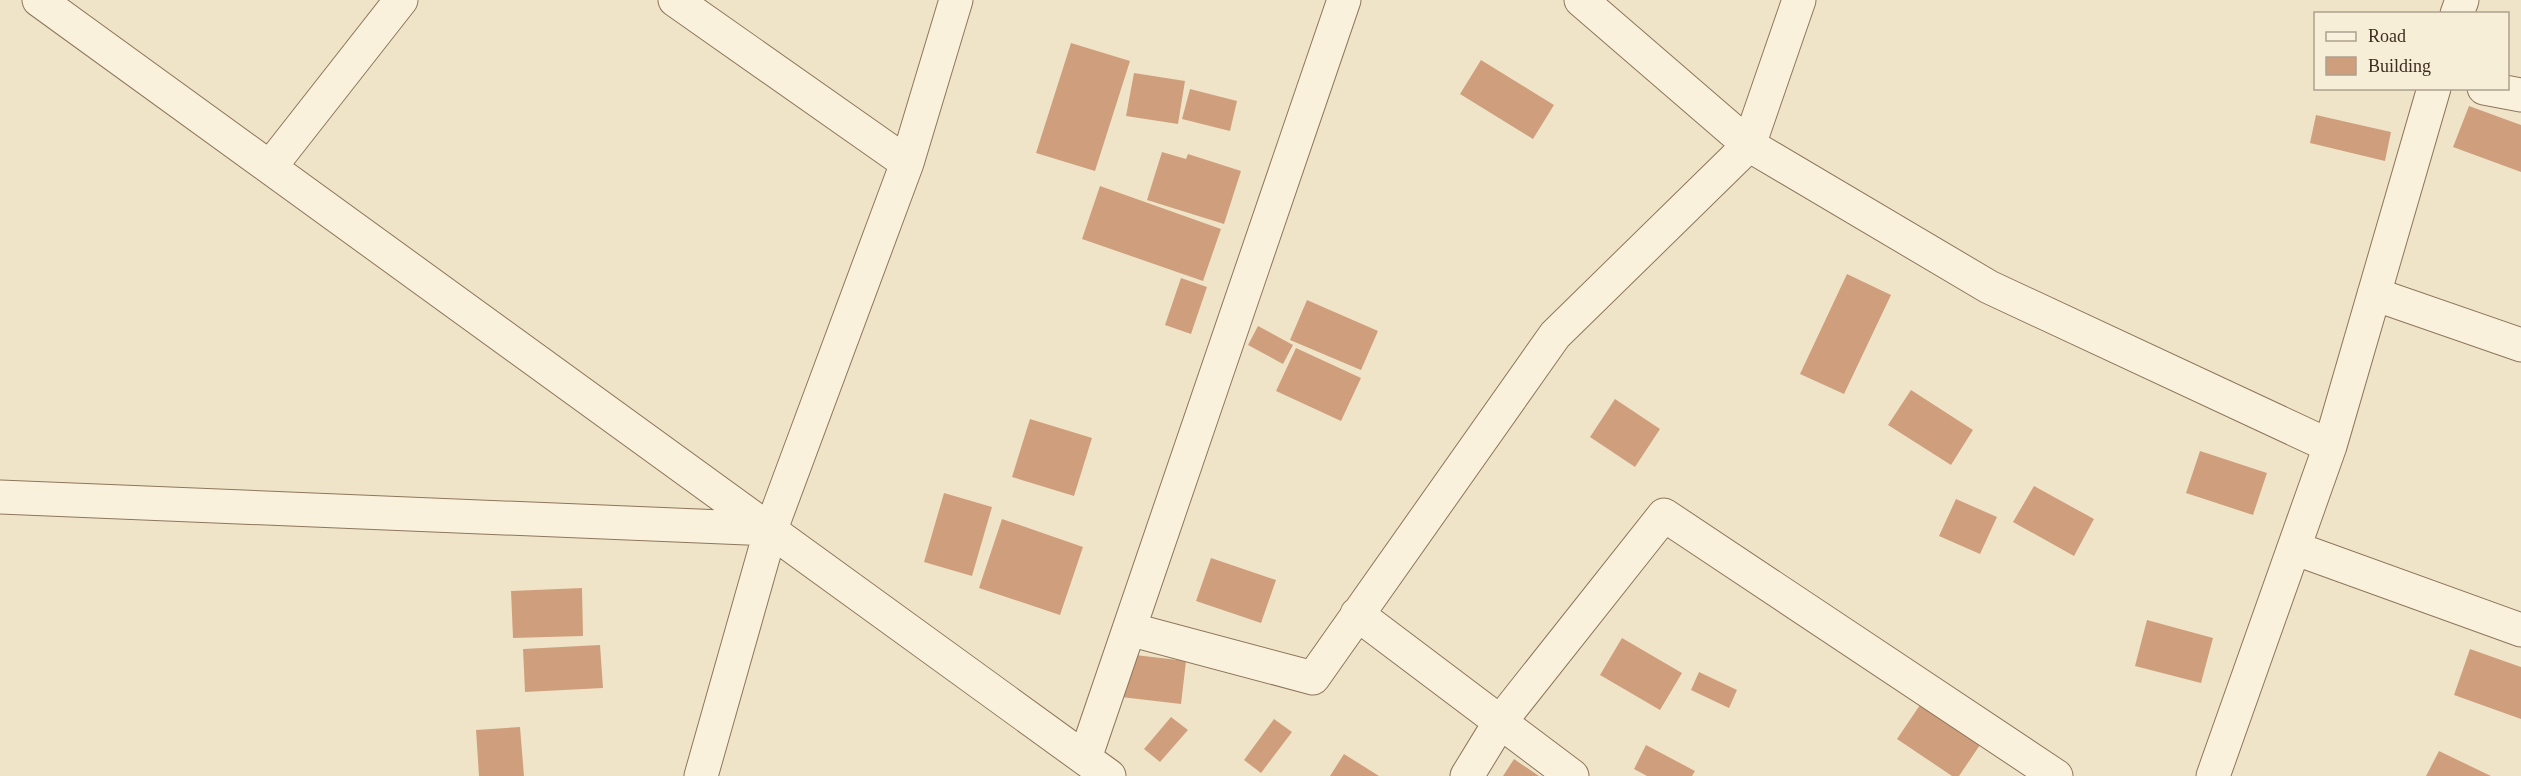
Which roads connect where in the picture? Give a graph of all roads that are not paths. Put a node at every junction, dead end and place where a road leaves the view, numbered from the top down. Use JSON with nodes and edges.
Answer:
{"nodes":[{"id":1,"x":39,"y":0,"type":"edge"},
{"id":2,"x":401,"y":0,"type":"edge"},
{"id":3,"x":675,"y":0,"type":"edge"},
{"id":4,"x":956,"y":0,"type":"edge"},
{"id":5,"x":1344,"y":0,"type":"edge"},
{"id":6,"x":1581,"y":0,"type":"edge"},
{"id":7,"x":1799,"y":0,"type":"edge"},
{"id":8,"x":2433,"y":90,"type":"edge"},
{"id":9,"x":2495,"y":90,"type":"edge"},
{"id":10,"x":2521,"y":95,"type":"edge"},
{"id":11,"x":1749,"y":144,"type":"junction"},
{"id":12,"x":907,"y":163,"type":"junction"},
{"id":13,"x":270,"y":167,"type":"junction"},
{"id":14,"x":2374,"y":294,"type":"junction"},
{"id":15,"x":2521,"y":345,"type":"edge"},
{"id":16,"x":2330,"y":446,"type":"junction"},
{"id":17,"x":0,"y":496,"type":"edge"},
{"id":18,"x":771,"y":529,"type":"junction"},
{"id":19,"x":2294,"y":548,"type":"junction"},
{"id":20,"x":1357,"y":614,"type":"junction"},
{"id":21,"x":1129,"y":629,"type":"junction"},
{"id":22,"x":2521,"y":630,"type":"edge"},
{"id":23,"x":1500,"y":722,"type":"junction"},
{"id":24,"x":1097,"y":767,"type":"edge"},
{"id":25,"x":701,"y":776,"type":"edge"},
{"id":26,"x":1467,"y":776,"type":"edge"},
{"id":27,"x":1572,"y":776,"type":"edge"},
{"id":28,"x":2056,"y":776,"type":"edge"},
{"id":29,"x":2213,"y":776,"type":"edge"}],
"edges":[{"from":1,"to":13,"type":"street"},
{"from":2,"to":13,"type":"street"},
{"from":3,"to":12,"type":"street"},
{"from":4,"to":12,"type":"street"},
{"from":5,"to":21,"type":"street"},
{"from":6,"to":11,"type":"street"},
{"from":7,"to":11,"type":"street"},
{"from":8,"to":14,"type":"street"},
{"from":9,"to":10,"type":"street"},
{"from":11,"to":16,"type":"street"},
{"from":11,"to":20,"type":"street"},
{"from":12,"to":18,"type":"street"},
{"from":13,"to":18,"type":"street"},
{"from":14,"to":15,"type":"street"},
{"from":14,"to":16,"type":"street"},
{"from":16,"to":19,"type":"street"},
{"from":17,"to":18,"type":"street"},
{"from":18,"to":24,"type":"street"},
{"from":18,"to":25,"type":"street"},
{"from":19,"to":22,"type":"street"},
{"from":19,"to":29,"type":"street"},
{"from":20,"to":21,"type":"street"},
{"from":20,"to":23,"type":"street"},
{"from":21,"to":24,"type":"street"},
{"from":23,"to":26,"type":"street"},
{"from":23,"to":27,"type":"street"},
{"from":23,"to":28,"type":"street"}]}
